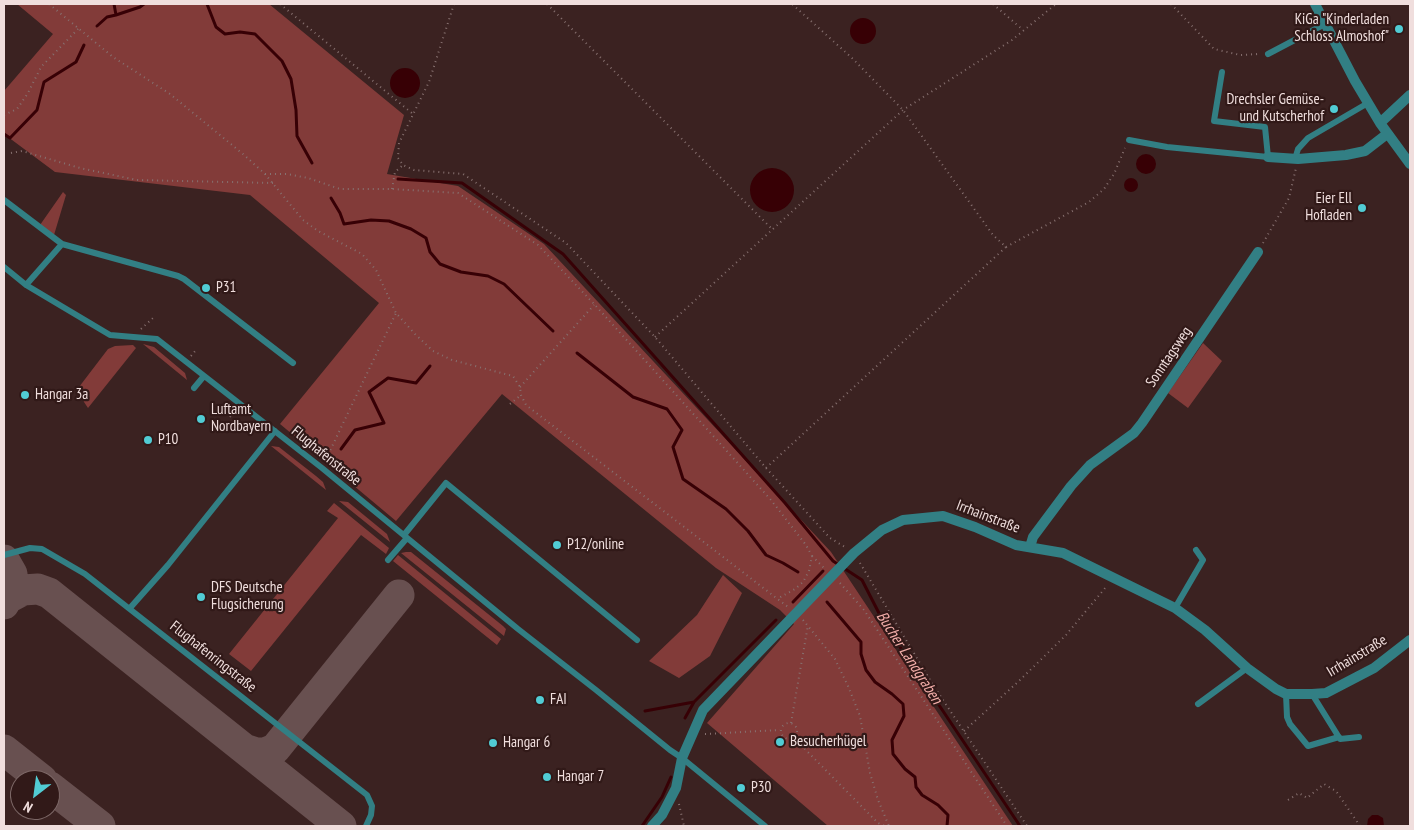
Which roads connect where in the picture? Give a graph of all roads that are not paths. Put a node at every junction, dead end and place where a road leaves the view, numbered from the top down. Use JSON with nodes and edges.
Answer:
{"nodes":[{"id":1,"x":1315,"y":4,"type":"edge"},
{"id":2,"x":1326,"y":24,"type":"junction"},
{"id":3,"x":1268,"y":54,"type":"road end"},
{"id":4,"x":1222,"y":72,"type":"dead end"},
{"id":5,"x":1410,"y":96,"type":"edge"},
{"id":6,"x":1368,"y":103,"type":"junction"},
{"id":7,"x":1380,"y":123,"type":"junction"},
{"id":8,"x":1387,"y":134,"type":"junction"},
{"id":9,"x":1128,"y":140,"type":"road end"},
{"id":10,"x":1268,"y":157,"type":"junction"},
{"id":11,"x":1296,"y":159,"type":"junction"},
{"id":12,"x":1410,"y":164,"type":"edge"},
{"id":13,"x":4,"y":200,"type":"edge"},
{"id":14,"x":62,"y":244,"type":"junction"},
{"id":15,"x":1258,"y":252,"type":"road end"},
{"id":16,"x":4,"y":267,"type":"edge"},
{"id":17,"x":26,"y":285,"type":"junction"},
{"id":18,"x":293,"y":362,"type":"dead end"},
{"id":19,"x":204,"y":376,"type":"junction"},
{"id":20,"x":194,"y":388,"type":"dead end"},
{"id":21,"x":275,"y":431,"type":"junction"},
{"id":22,"x":405,"y":536,"type":"junction"},
{"id":23,"x":1030,"y":547,"type":"junction"},
{"id":24,"x":1196,"y":550,"type":"dead end"},
{"id":25,"x":4,"y":555,"type":"edge"},
{"id":26,"x":388,"y":560,"type":"dead end"},
{"id":27,"x":130,"y":608,"type":"junction"},
{"id":28,"x":1175,"y":608,"type":"junction"},
{"id":29,"x":637,"y":640,"type":"dead end"},
{"id":30,"x":1410,"y":640,"type":"edge"},
{"id":31,"x":1247,"y":668,"type":"junction"},
{"id":32,"x":1286,"y":694,"type":"junction"},
{"id":33,"x":1312,"y":694,"type":"junction"},
{"id":34,"x":1198,"y":704,"type":"dead end"},
{"id":35,"x":1339,"y":737,"type":"junction"},
{"id":36,"x":1360,"y":738,"type":"dead end"},
{"id":37,"x":682,"y":758,"type":"junction"},
{"id":38,"x":366,"y":826,"type":"edge"},
{"id":39,"x":652,"y":826,"type":"edge"},
{"id":40,"x":765,"y":826,"type":"edge"}],
"edges":[{"from":1,"to":2,"type":"street"},
{"from":2,"to":3,"type":"lane"},
{"from":2,"to":6,"type":"street"},
{"from":4,"to":10,"type":"lane"},
{"from":5,"to":7,"type":"street"},
{"from":6,"to":7,"type":"street"},
{"from":6,"to":11,"type":"lane"},
{"from":7,"to":8,"type":"street"},
{"from":8,"to":11,"type":"street"},
{"from":8,"to":12,"type":"street"},
{"from":9,"to":10,"type":"lane"},
{"from":10,"to":11,"type":"street"},
{"from":13,"to":14,"type":"lane"},
{"from":14,"to":17,"type":"lane"},
{"from":14,"to":18,"type":"lane"},
{"from":15,"to":23,"type":"street","name":"Sonntagsweg"},
{"from":16,"to":17,"type":"lane","name":"Flughafenstraße"},
{"from":17,"to":19,"type":"lane","name":"Flughafenstraße"},
{"from":19,"to":20,"type":"lane"},
{"from":19,"to":21,"type":"lane","name":"Flughafenstraße"},
{"from":21,"to":22,"type":"lane","name":"Flughafenstraße"},
{"from":21,"to":27,"type":"lane"},
{"from":22,"to":26,"type":"lane"},
{"from":22,"to":29,"type":"lane"},
{"from":22,"to":37,"type":"lane","name":"Flughafenstraße"},
{"from":23,"to":28,"type":"street","name":"Irrhainstraße"},
{"from":23,"to":37,"type":"street","name":"Irrhainstraße"},
{"from":24,"to":28,"type":"lane"},
{"from":25,"to":27,"type":"lane","name":"Flughafenringstraße"},
{"from":27,"to":38,"type":"lane","name":"Flughafenringstraße"},
{"from":28,"to":31,"type":"street","name":"Irrhainstraße"},
{"from":30,"to":33,"type":"street","name":"Irrhainstraße"},
{"from":31,"to":32,"type":"street","name":"Irrhainstraße"},
{"from":31,"to":34,"type":"lane"},
{"from":32,"to":33,"type":"street","name":"Irrhainstraße"},
{"from":32,"to":35,"type":"lane"},
{"from":33,"to":35,"type":"lane"},
{"from":35,"to":36,"type":"lane"},
{"from":37,"to":39,"type":"street","name":"Irrhainstraße"},
{"from":37,"to":40,"type":"lane","name":"Flughafenstraße"}]}
